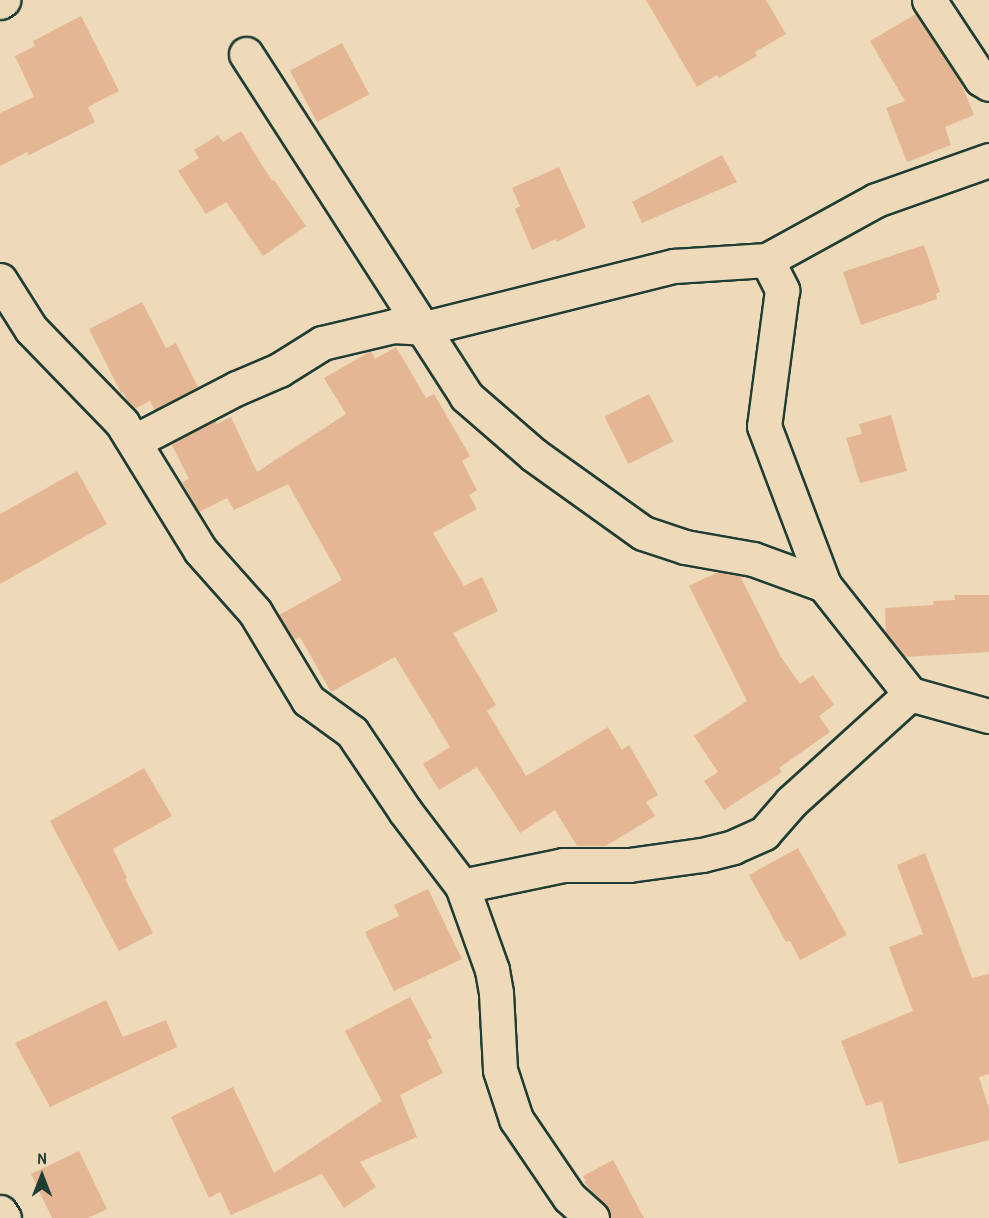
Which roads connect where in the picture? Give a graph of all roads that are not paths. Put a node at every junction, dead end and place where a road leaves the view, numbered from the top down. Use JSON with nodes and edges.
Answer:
{"nodes":[{"id":1,"x":929,"y":0,"type":"edge"},
{"id":2,"x":246,"y":54,"type":"dead end"},
{"id":3,"x":989,"y":84,"type":"edge"},
{"id":4,"x":989,"y":160,"type":"edge"},
{"id":5,"x":767,"y":260,"type":"junction"},
{"id":6,"x":0,"y":280,"type":"edge"},
{"id":7,"x":424,"y":327,"type":"junction"},
{"id":8,"x":135,"y":441,"type":"junction"},
{"id":9,"x":824,"y":585,"type":"junction"},
{"id":10,"x":909,"y":694,"type":"junction"},
{"id":11,"x":989,"y":716,"type":"edge"},
{"id":12,"x":462,"y":886,"type":"junction"},
{"id":13,"x":0,"y":1212,"type":"edge"},
{"id":14,"x":4,"y":1218,"type":"edge"},
{"id":15,"x":592,"y":1218,"type":"edge"}],
"edges":[{"from":1,"to":3,"type":"street"},
{"from":2,"to":7,"type":"street"},
{"from":4,"to":5,"type":"street"},
{"from":5,"to":7,"type":"street"},
{"from":5,"to":9,"type":"street"},
{"from":6,"to":8,"type":"street"},
{"from":7,"to":8,"type":"street"},
{"from":7,"to":9,"type":"street"},
{"from":8,"to":12,"type":"street"},
{"from":9,"to":10,"type":"street"},
{"from":10,"to":11,"type":"street"},
{"from":10,"to":12,"type":"street"},
{"from":12,"to":15,"type":"street"},
{"from":13,"to":14,"type":"street"}]}
